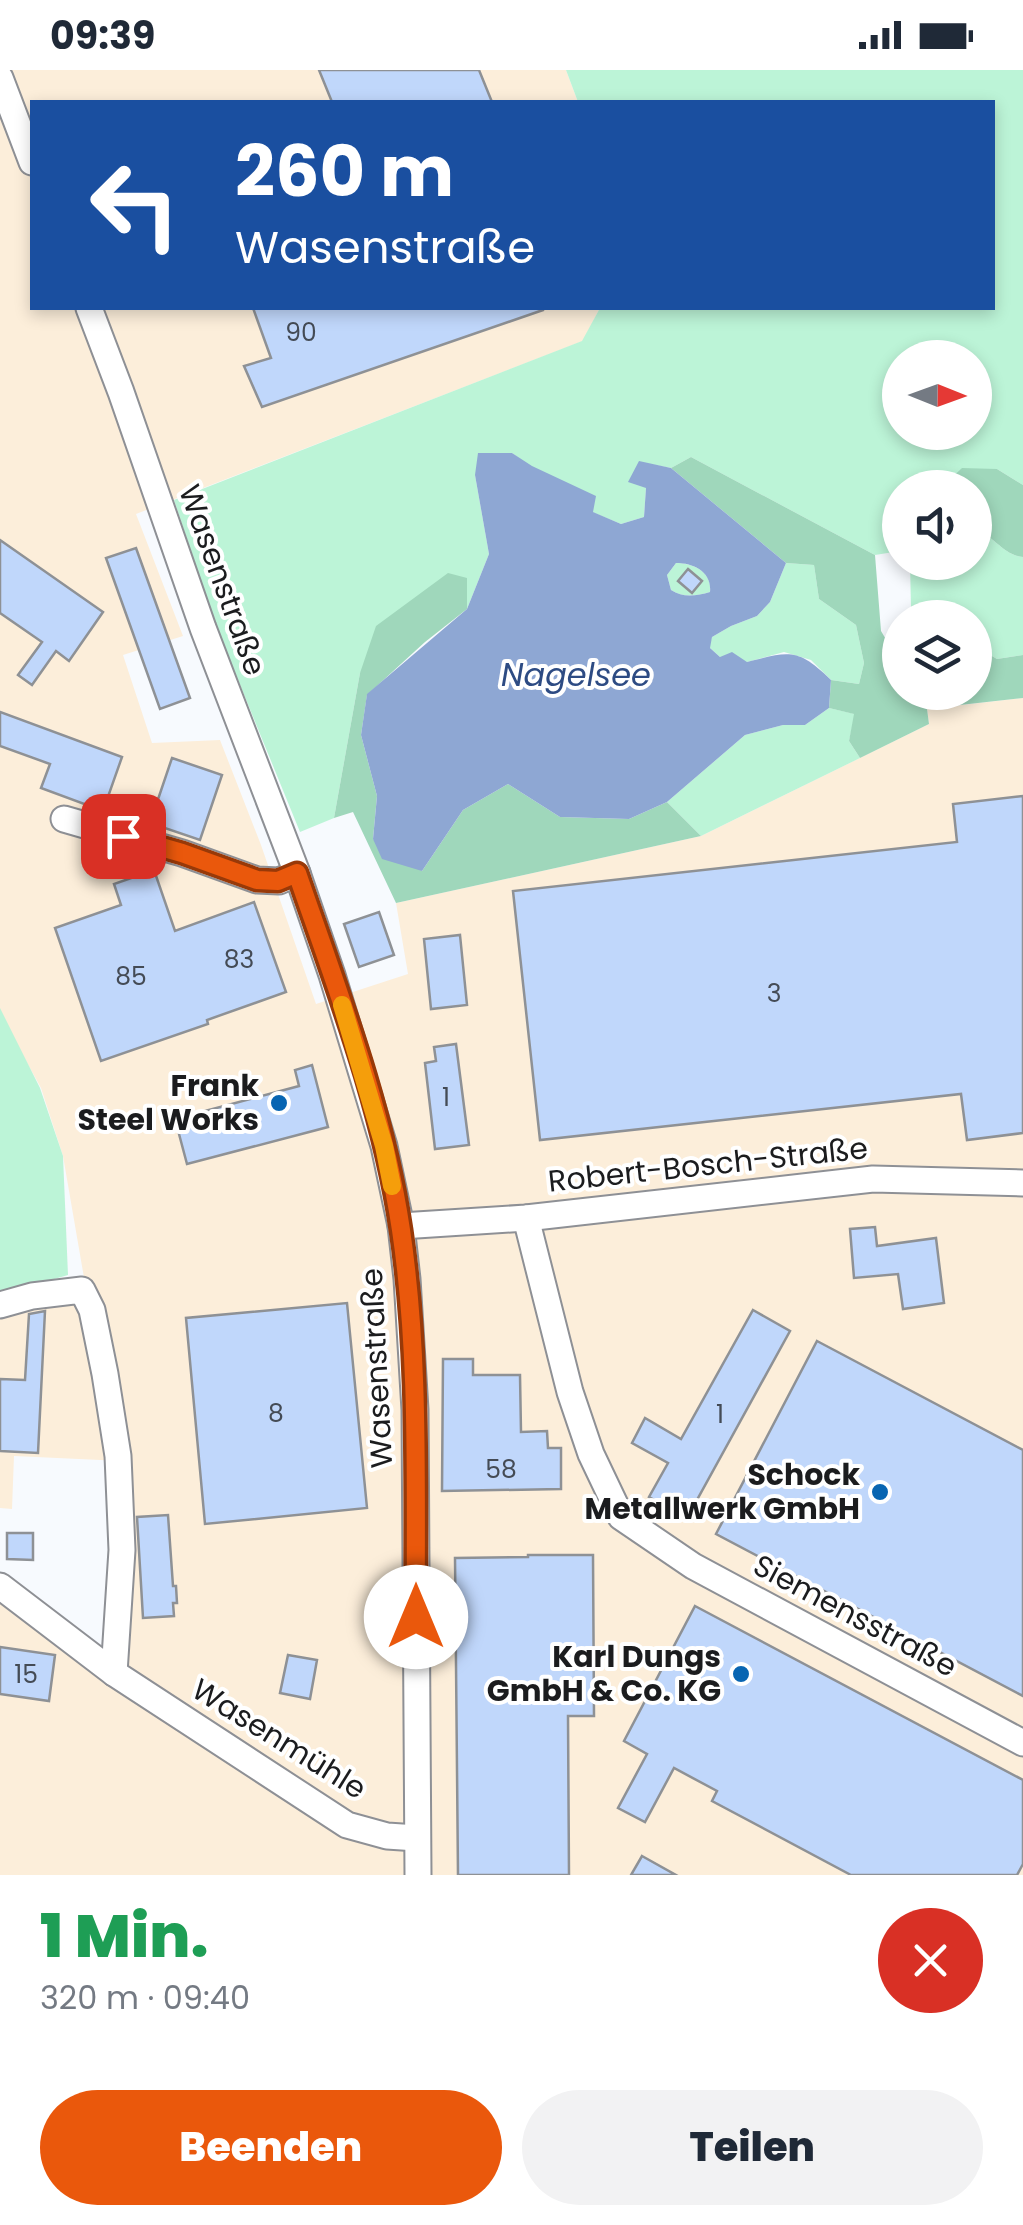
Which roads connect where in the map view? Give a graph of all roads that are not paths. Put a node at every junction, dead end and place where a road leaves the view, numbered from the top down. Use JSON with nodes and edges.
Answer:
{"nodes":[{"id":1,"x":0,"y":78,"type":"edge"},
{"id":2,"x":30,"y":157,"type":"edge"},
{"id":3,"x":90,"y":310,"type":"edge"},
{"id":4,"x":64,"y":819,"type":"dead end"},
{"id":5,"x":297,"y":873,"type":"junction"},
{"id":6,"x":1023,"y":1184,"type":"edge"},
{"id":7,"x":526,"y":1218,"type":"junction"},
{"id":8,"x":400,"y":1226,"type":"junction"},
{"id":9,"x":0,"y":1305,"type":"edge"},
{"id":10,"x":0,"y":1586,"type":"edge"},
{"id":11,"x":114,"y":1673,"type":"junction"},
{"id":12,"x":1023,"y":1743,"type":"edge"},
{"id":13,"x":417,"y":1838,"type":"junction"},
{"id":14,"x":418,"y":1875,"type":"edge"}],
"edges":[{"from":1,"to":2,"type":"street"},
{"from":3,"to":5,"type":"street","name":"Wasenstraße"},
{"from":4,"to":5,"type":"street"},
{"from":5,"to":8,"type":"street","name":"Wasenstraße"},
{"from":6,"to":7,"type":"street","name":"Robert-Bosch-Straße"},
{"from":7,"to":8,"type":"street","name":"Robert-Bosch-Straße"},
{"from":7,"to":12,"type":"street","name":"Siemensstraße"},
{"from":8,"to":13,"type":"street","name":"Wasenstraße"},
{"from":9,"to":11,"type":"street"},
{"from":10,"to":11,"type":"street","name":"Wasenmühle"},
{"from":11,"to":13,"type":"street","name":"Wasenmühle"},
{"from":13,"to":14,"type":"street","name":"Wasenstraße"}]}
